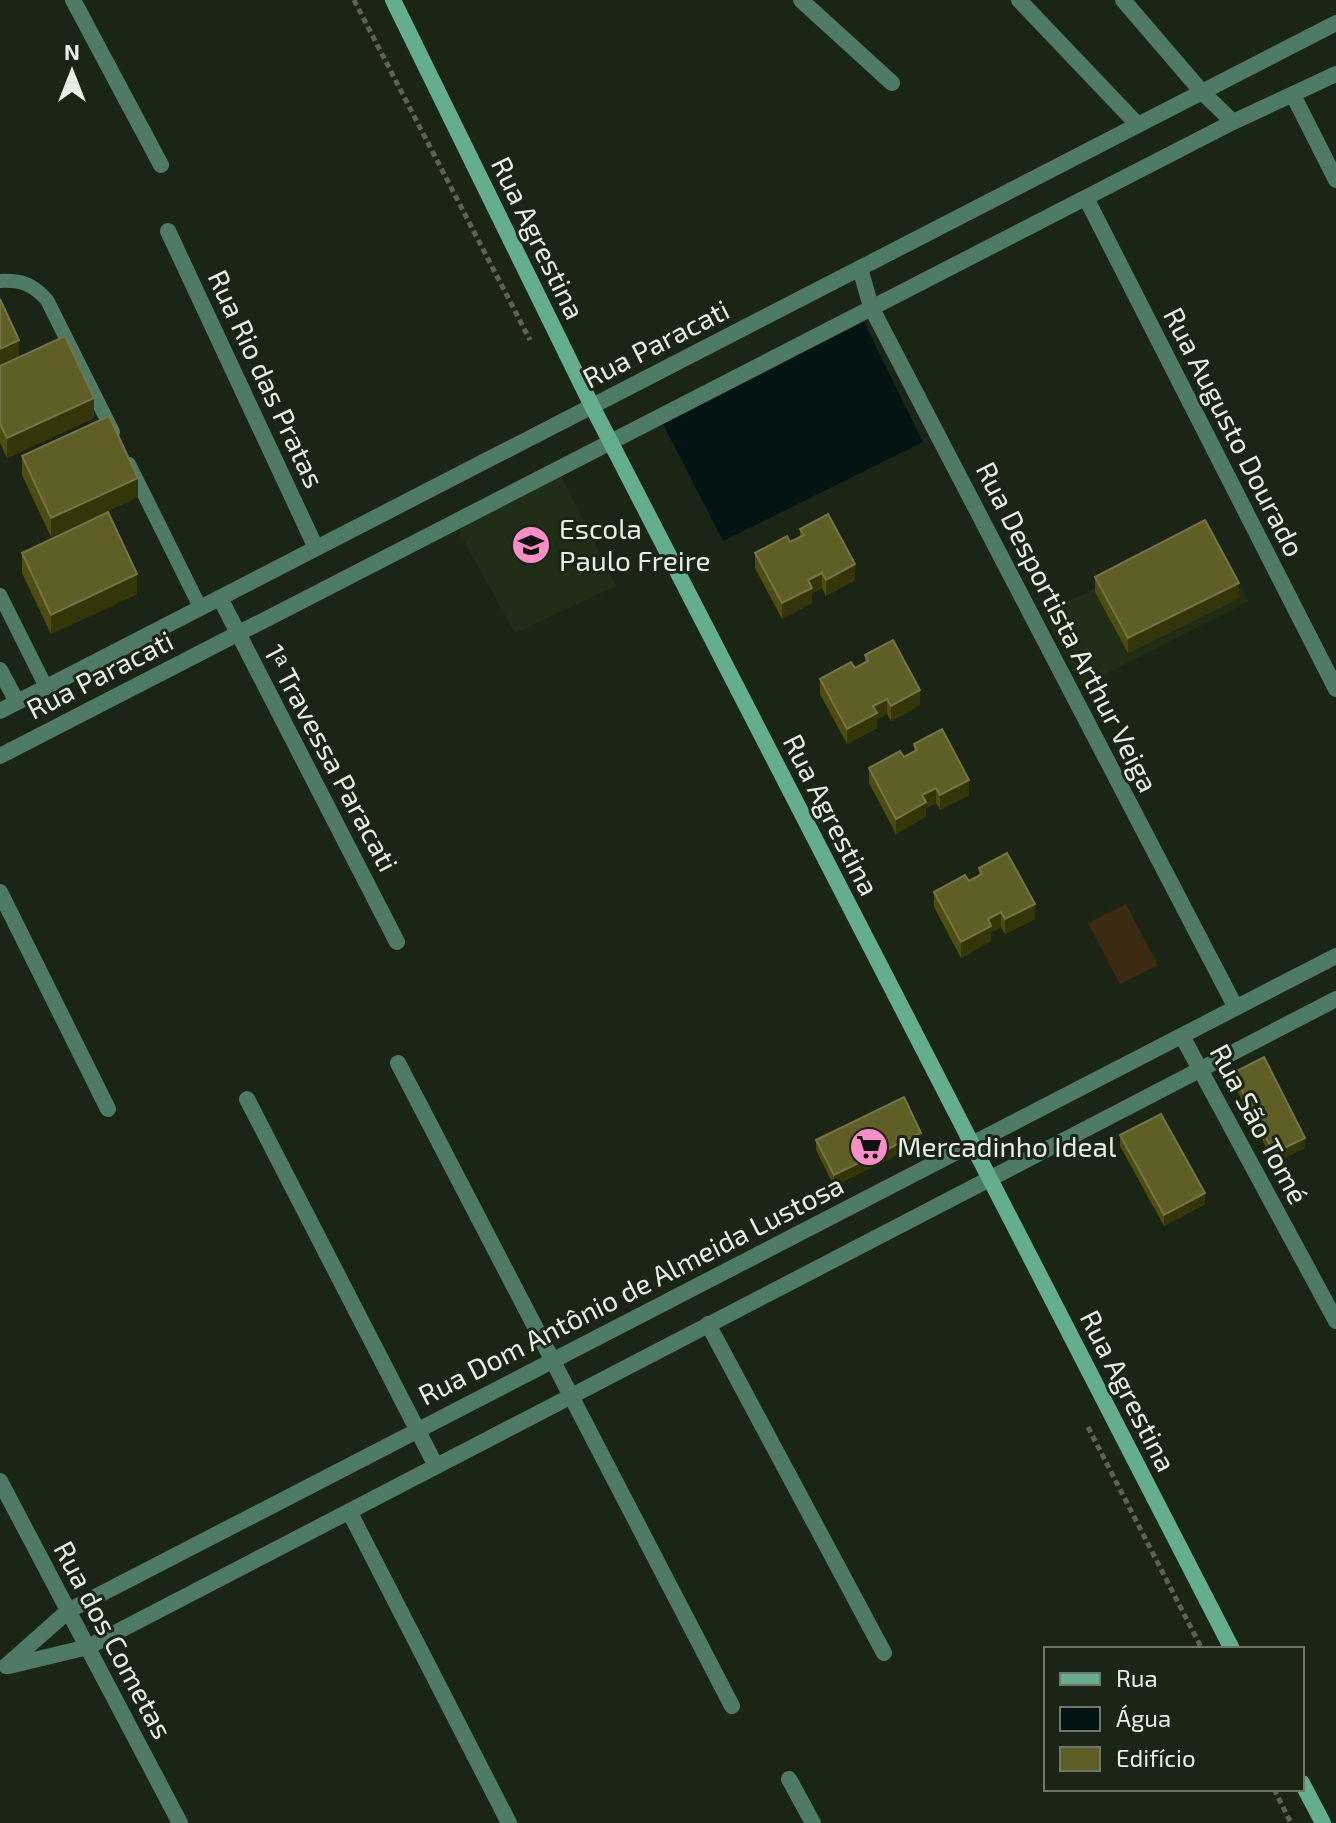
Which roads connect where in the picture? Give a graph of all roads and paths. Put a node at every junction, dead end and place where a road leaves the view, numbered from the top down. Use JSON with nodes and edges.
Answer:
{"nodes":[{"id":1,"x":73,"y":0,"type":"edge"},
{"id":2,"x":393,"y":0,"type":"edge"},
{"id":3,"x":801,"y":0,"type":"edge"},
{"id":4,"x":1019,"y":0,"type":"edge"},
{"id":5,"x":1123,"y":0,"type":"edge"},
{"id":6,"x":1336,"y":23,"type":"edge"},
{"id":7,"x":1336,"y":74,"type":"edge"},
{"id":8,"x":892,"y":83,"type":"dead end"},
{"id":9,"x":1202,"y":92,"type":"junction"},
{"id":10,"x":1293,"y":95,"type":"junction"},
{"id":11,"x":1233,"y":122,"type":"junction"},
{"id":12,"x":1138,"y":125,"type":"junction"},
{"id":13,"x":161,"y":165,"type":"dead end"},
{"id":14,"x":1336,"y":180,"type":"edge"},
{"id":15,"x":1086,"y":198,"type":"junction"},
{"id":16,"x":168,"y":231,"type":"dead end"},
{"id":17,"x":860,"y":268,"type":"junction"},
{"id":18,"x":0,"y":281,"type":"edge"},
{"id":19,"x":871,"y":307,"type":"junction"},
{"id":20,"x":592,"y":406,"type":"junction"},
{"id":21,"x":117,"y":440,"type":"edge"},
{"id":22,"x":609,"y":440,"type":"junction"},
{"id":23,"x":124,"y":454,"type":"edge"},
{"id":24,"x":316,"y":548,"type":"junction"},
{"id":25,"x":0,"y":595,"type":"edge"},
{"id":26,"x":220,"y":598,"type":"junction"},
{"id":27,"x":200,"y":607,"type":"junction"},
{"id":28,"x":236,"y":633,"type":"junction"},
{"id":29,"x":0,"y":670,"type":"edge"},
{"id":30,"x":46,"y":687,"type":"junction"},
{"id":31,"x":1336,"y":689,"type":"edge"},
{"id":32,"x":17,"y":702,"type":"junction"},
{"id":33,"x":0,"y":711,"type":"edge"},
{"id":34,"x":0,"y":756,"type":"edge"},
{"id":35,"x":0,"y":892,"type":"edge"},
{"id":36,"x":397,"y":942,"type":"dead end"},
{"id":37,"x":1336,"y":956,"type":"edge"},
{"id":38,"x":1336,"y":999,"type":"edge"},
{"id":39,"x":1236,"y":1008,"type":"junction"},
{"id":40,"x":1182,"y":1036,"type":"junction"},
{"id":41,"x":398,"y":1063,"type":"dead end"},
{"id":42,"x":1200,"y":1070,"type":"junction"},
{"id":43,"x":247,"y":1099,"type":"dead end"},
{"id":44,"x":108,"y":1109,"type":"dead end"},
{"id":45,"x":971,"y":1143,"type":"junction"},
{"id":46,"x":989,"y":1177,"type":"junction"},
{"id":47,"x":1336,"y":1321,"type":"edge"},
{"id":48,"x":708,"y":1324,"type":"junction"},
{"id":49,"x":552,"y":1360,"type":"junction"},
{"id":50,"x":571,"y":1396,"type":"junction"},
{"id":51,"x":418,"y":1430,"type":"junction"},
{"id":52,"x":436,"y":1466,"type":"junction"},
{"id":53,"x":0,"y":1481,"type":"edge"},
{"id":54,"x":349,"y":1511,"type":"junction"},
{"id":55,"x":68,"y":1611,"type":"junction"},
{"id":56,"x":88,"y":1647,"type":"junction"},
{"id":57,"x":1231,"y":1647,"type":"edge"},
{"id":58,"x":884,"y":1653,"type":"dead end"},
{"id":59,"x":3,"y":1668,"type":"edge"},
{"id":60,"x":732,"y":1706,"type":"dead end"},
{"id":61,"x":789,"y":1779,"type":"dead end"},
{"id":62,"x":1304,"y":1787,"type":"edge"},
{"id":63,"x":1275,"y":1791,"type":"edge"},
{"id":64,"x":180,"y":1823,"type":"edge"},
{"id":65,"x":509,"y":1823,"type":"edge"},
{"id":66,"x":813,"y":1823,"type":"edge"},
{"id":67,"x":1291,"y":1823,"type":"edge"},
{"id":68,"x":1323,"y":1823,"type":"edge"}],
"edges":[{"from":1,"to":13,"type":"street"},
{"from":2,"to":20,"type":"street","name":"Rua Agrestina"},
{"from":3,"to":8,"type":"street"},
{"from":4,"to":12,"type":"street"},
{"from":5,"to":9,"type":"street"},
{"from":6,"to":9,"type":"street","name":"Rua Paracati"},
{"from":7,"to":10,"type":"street","name":"Rua Paracati"},
{"from":9,"to":11,"type":"street"},
{"from":9,"to":12,"type":"street","name":"Rua Paracati"},
{"from":10,"to":11,"type":"street","name":"Rua Paracati"},
{"from":10,"to":14,"type":"street"},
{"from":11,"to":15,"type":"street","name":"Rua Paracati"},
{"from":12,"to":17,"type":"street","name":"Rua Paracati"},
{"from":15,"to":19,"type":"street","name":"Rua Paracati"},
{"from":15,"to":31,"type":"street","name":"Rua Augusto Dourado"},
{"from":16,"to":24,"type":"street","name":"Rua Rio das Pratas"},
{"from":17,"to":19,"type":"street","name":"Rua Desportista Arthur Veiga"},
{"from":17,"to":20,"type":"street","name":"Rua Paracati"},
{"from":18,"to":21,"type":"lane"},
{"from":19,"to":22,"type":"street","name":"Rua Paracati"},
{"from":19,"to":39,"type":"street","name":"Rua Desportista Arthur Veiga"},
{"from":20,"to":22,"type":"street","name":"Rua Agrestina"},
{"from":20,"to":24,"type":"street","name":"Rua Paracati"},
{"from":22,"to":28,"type":"street","name":"Rua Paracati"},
{"from":22,"to":45,"type":"street","name":"Rua Agrestina"},
{"from":23,"to":27,"type":"lane"},
{"from":24,"to":26,"type":"street","name":"Rua Paracati"},
{"from":25,"to":30,"type":"lane"},
{"from":26,"to":27,"type":"street","name":"Rua Paracati"},
{"from":26,"to":28,"type":"street","name":"1ᵃ Travessa Paracati"},
{"from":27,"to":30,"type":"street","name":"Rua Paracati"},
{"from":28,"to":34,"type":"street","name":"Rua Paracati"},
{"from":28,"to":36,"type":"street","name":"1ᵃ Travessa Paracati"},
{"from":29,"to":32,"type":"street"},
{"from":30,"to":32,"type":"street","name":"Rua Paracati"},
{"from":32,"to":33,"type":"street","name":"Rua Paracati"},
{"from":35,"to":44,"type":"street"},
{"from":37,"to":39,"type":"street","name":"Rua Dom Antônio de Almeida Lustosa"},
{"from":38,"to":42,"type":"street","name":"Rua Dom Antônio de Almeida Lustosa"},
{"from":39,"to":40,"type":"street","name":"Rua Dom Antônio de Almeida Lustosa"},
{"from":40,"to":42,"type":"street","name":"Rua São Tomé"},
{"from":40,"to":45,"type":"street","name":"Rua Dom Antônio de Almeida Lustosa"},
{"from":41,"to":49,"type":"street"},
{"from":42,"to":46,"type":"street","name":"Rua Dom Antônio de Almeida Lustosa"},
{"from":42,"to":47,"type":"street","name":"Rua São Tomé"},
{"from":43,"to":51,"type":"street"},
{"from":45,"to":46,"type":"street","name":"Rua Agrestina"},
{"from":45,"to":49,"type":"street","name":"Rua Dom Antônio de Almeida Lustosa"},
{"from":46,"to":48,"type":"street","name":"Rua Dom Antônio de Almeida Lustosa"},
{"from":46,"to":57,"type":"street","name":"Rua Agrestina"},
{"from":48,"to":50,"type":"street","name":"Rua Dom Antônio de Almeida Lustosa"},
{"from":48,"to":58,"type":"street"},
{"from":49,"to":50,"type":"street"},
{"from":49,"to":51,"type":"street","name":"Rua Dom Antônio de Almeida Lustosa"},
{"from":50,"to":52,"type":"street","name":"Rua Dom Antônio de Almeida Lustosa"},
{"from":50,"to":60,"type":"street"},
{"from":51,"to":52,"type":"street"},
{"from":51,"to":55,"type":"street","name":"Rua Dom Antônio de Almeida Lustosa"},
{"from":52,"to":54,"type":"street","name":"Rua Dom Antônio de Almeida Lustosa"},
{"from":53,"to":55,"type":"street","name":"Rua dos Cometas"},
{"from":54,"to":56,"type":"street","name":"Rua Dom Antônio de Almeida Lustosa"},
{"from":54,"to":65,"type":"street"},
{"from":55,"to":56,"type":"street","name":"Rua dos Cometas"},
{"from":55,"to":59,"type":"street","name":"Rua Dom Antônio de Almeida Lustosa"},
{"from":56,"to":59,"type":"street","name":"Rua Dom Antônio de Almeida Lustosa"},
{"from":56,"to":64,"type":"street","name":"Rua dos Cometas"},
{"from":61,"to":66,"type":"street"},
{"from":62,"to":68,"type":"street"},
{"from":63,"to":67,"type":"path"}]}
